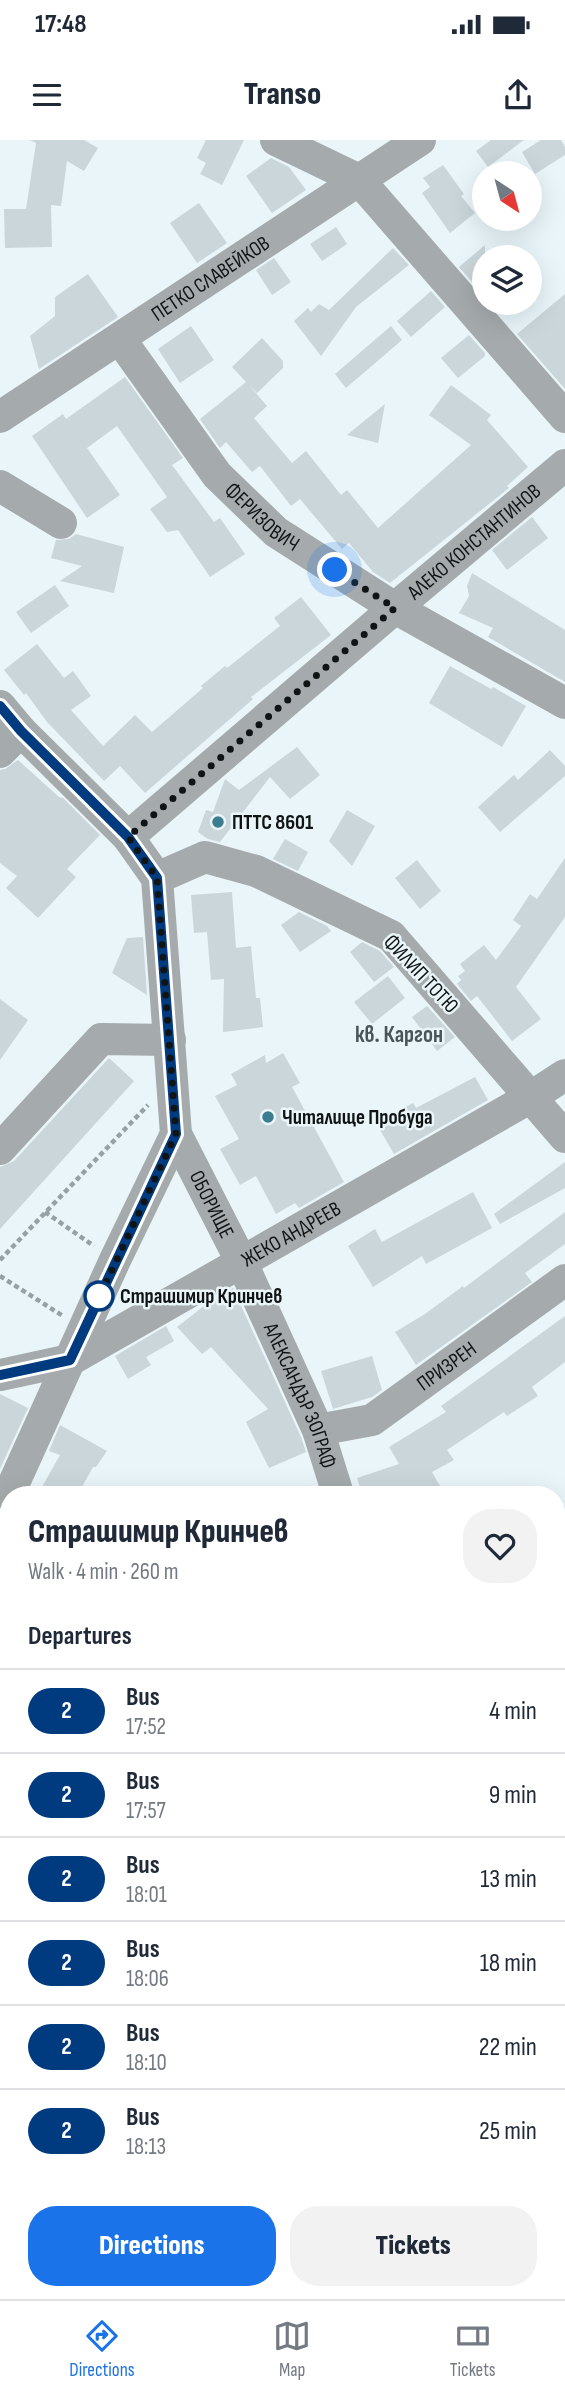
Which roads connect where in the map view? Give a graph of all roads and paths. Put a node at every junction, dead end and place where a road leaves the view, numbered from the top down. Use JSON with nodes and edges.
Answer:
{"nodes":[{"id":1,"x":276,"y":140,"type":"edge"},
{"id":2,"x":420,"y":140,"type":"edge"},
{"id":3,"x":359,"y":180,"type":"junction"},
{"id":4,"x":120,"y":339,"type":"junction"},
{"id":5,"x":0,"y":417,"type":"edge"},
{"id":6,"x":565,"y":418,"type":"edge"},
{"id":7,"x":565,"y":465,"type":"edge"},
{"id":8,"x":0,"y":486,"type":"edge"},
{"id":9,"x":61,"y":523,"type":"dead end"},
{"id":10,"x":395,"y":608,"type":"junction"},
{"id":11,"x":565,"y":703,"type":"edge"},
{"id":12,"x":0,"y":706,"type":"edge"},
{"id":13,"x":11,"y":741,"type":"edge"},
{"id":14,"x":128,"y":837,"type":"junction"},
{"id":15,"x":157,"y":878,"type":"junction"},
{"id":16,"x":170,"y":1040,"type":"junction"},
{"id":17,"x":565,"y":1075,"type":"edge"},
{"id":18,"x":173,"y":1079,"type":"junction"},
{"id":19,"x":531,"y":1097,"type":"junction"},
{"id":20,"x":176,"y":1134,"type":"junction"},
{"id":21,"x":565,"y":1138,"type":"edge"},
{"id":22,"x":0,"y":1149,"type":"edge"},
{"id":23,"x":45,"y":1212,"type":"junction"},
{"id":24,"x":0,"y":1260,"type":"edge"},
{"id":25,"x":115,"y":1261,"type":"junction"},
{"id":26,"x":242,"y":1263,"type":"junction"},
{"id":27,"x":0,"y":1276,"type":"edge"},
{"id":28,"x":565,"y":1280,"type":"edge"},
{"id":29,"x":85,"y":1329,"type":"junction"},
{"id":30,"x":70,"y":1360,"type":"junction"},
{"id":31,"x":0,"y":1375,"type":"edge"},
{"id":32,"x":318,"y":1430,"type":"junction"},
{"id":33,"x":13,"y":1486,"type":"edge"},
{"id":34,"x":336,"y":1486,"type":"edge"}],
"edges":[{"from":1,"to":3,"type":"street"},
{"from":2,"to":3,"type":"street","name":"ПЕТКО СЛАВЕЙКОВ"},
{"from":3,"to":4,"type":"street","name":"ПЕТКО СЛАВЕЙКОВ"},
{"from":3,"to":6,"type":"street"},
{"from":4,"to":5,"type":"street","name":"ПЕТКО СЛАВЕЙКОВ"},
{"from":4,"to":10,"type":"street","name":"ФЕРИЗОВИЧ"},
{"from":7,"to":10,"type":"street","name":"АЛЕКО КОНСТАНТИНОВ"},
{"from":8,"to":9,"type":"street"},
{"from":10,"to":11,"type":"street","name":"ФЕРИЗОВИЧ"},
{"from":10,"to":14,"type":"street","name":"АЛЕКО КОНСТАНТИНОВ"},
{"from":12,"to":13,"type":"street"},
{"from":13,"to":14,"type":"street"},
{"from":14,"to":15,"type":"street"},
{"from":15,"to":16,"type":"street","name":"ОБОРИЩЕ"},
{"from":15,"to":19,"type":"street","name":"ФИЛИП ТОТЮ"},
{"from":16,"to":18,"type":"street","name":"ОБОРИЩЕ"},
{"from":16,"to":22,"type":"street"},
{"from":17,"to":19,"type":"street","name":"ЖЕКО АНДРЕЕВ"},
{"from":18,"to":20,"type":"street","name":"ОБОРИЩЕ"},
{"from":18,"to":23,"type":"path"},
{"from":19,"to":21,"type":"street","name":"ФИЛИП ТОТЮ"},
{"from":19,"to":26,"type":"street","name":"ЖЕКО АНДРЕЕВ"},
{"from":20,"to":25,"type":"street"},
{"from":20,"to":26,"type":"street","name":"ОБОРИЩЕ"},
{"from":23,"to":24,"type":"path"},
{"from":23,"to":25,"type":"path"},
{"from":25,"to":29,"type":"street"},
{"from":26,"to":30,"type":"street","name":"ЖЕКО АНДРЕЕВ"},
{"from":26,"to":32,"type":"street","name":"АЛЕКСАНДЪР ЗОГРАФ"},
{"from":27,"to":29,"type":"path"},
{"from":28,"to":32,"type":"street","name":"ПРИЗРЕН"},
{"from":29,"to":30,"type":"street"},
{"from":30,"to":31,"type":"street","name":"ЖЕКО АНДРЕЕВ"},
{"from":30,"to":33,"type":"street"},
{"from":32,"to":34,"type":"street","name":"АЛЕКСАНДЪР ЗОГРАФ"}]}
